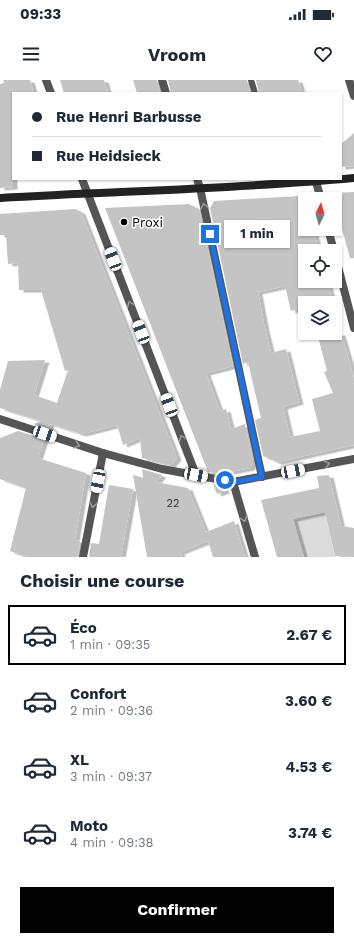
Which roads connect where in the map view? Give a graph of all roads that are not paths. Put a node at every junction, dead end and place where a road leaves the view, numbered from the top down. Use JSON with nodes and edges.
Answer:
{"nodes":[{"id":1,"x":46,"y":80,"type":"edge"},
{"id":2,"x":162,"y":80,"type":"edge"},
{"id":3,"x":251,"y":80,"type":"edge"},
{"id":4,"x":349,"y":80,"type":"edge"},
{"id":5,"x":51,"y":92,"type":"edge"},
{"id":6,"x":166,"y":92,"type":"edge"},
{"id":7,"x":255,"y":92,"type":"edge"},
{"id":8,"x":354,"y":96,"type":"edge"},
{"id":9,"x":354,"y":178,"type":"edge"},
{"id":10,"x":342,"y":179,"type":"edge"},
{"id":11,"x":82,"y":180,"type":"edge"},
{"id":12,"x":197,"y":180,"type":"edge"},
{"id":13,"x":335,"y":180,"type":"edge"},
{"id":14,"x":277,"y":182,"type":"edge"},
{"id":15,"x":316,"y":182,"type":"junction"},
{"id":16,"x":200,"y":188,"type":"junction"},
{"id":17,"x":87,"y":192,"type":"junction"},
{"id":18,"x":318,"y":192,"type":"edge"},
{"id":19,"x":0,"y":198,"type":"edge"},
{"id":20,"x":342,"y":282,"type":"edge"},
{"id":21,"x":354,"y":328,"type":"edge"},
{"id":22,"x":0,"y":419,"type":"edge"},
{"id":23,"x":103,"y":453,"type":"junction"},
{"id":24,"x":354,"y":459,"type":"edge"},
{"id":25,"x":196,"y":475,"type":"junction"},
{"id":26,"x":262,"y":477,"type":"junction"},
{"id":27,"x":234,"y":482,"type":"junction"},
{"id":28,"x":83,"y":557,"type":"edge"},
{"id":29,"x":255,"y":557,"type":"edge"}],
"edges":[{"from":1,"to":5,"type":"street"},
{"from":2,"to":6,"type":"street"},
{"from":3,"to":7,"type":"lane"},
{"from":4,"to":8,"type":"street"},
{"from":9,"to":10,"type":"main road"},
{"from":11,"to":17,"type":"street"},
{"from":12,"to":16,"type":"street"},
{"from":13,"to":15,"type":"main road"},
{"from":14,"to":15,"type":"main road"},
{"from":14,"to":16,"type":"main road"},
{"from":15,"to":18,"type":"street"},
{"from":16,"to":17,"type":"main road"},
{"from":26,"to":16,"type":"street","one_way":true},
{"from":17,"to":19,"type":"main road"},
{"from":25,"to":17,"type":"street","one_way":true},
{"from":20,"to":21,"type":"street"},
{"from":22,"to":23,"type":"street","one_way":true},
{"from":23,"to":25,"type":"street"},
{"from":23,"to":28,"type":"street","one_way":true},
{"from":26,"to":24,"type":"street","one_way":true},
{"from":25,"to":27,"type":"street"},
{"from":26,"to":27,"type":"street"},
{"from":27,"to":29,"type":"street","one_way":true}]}
